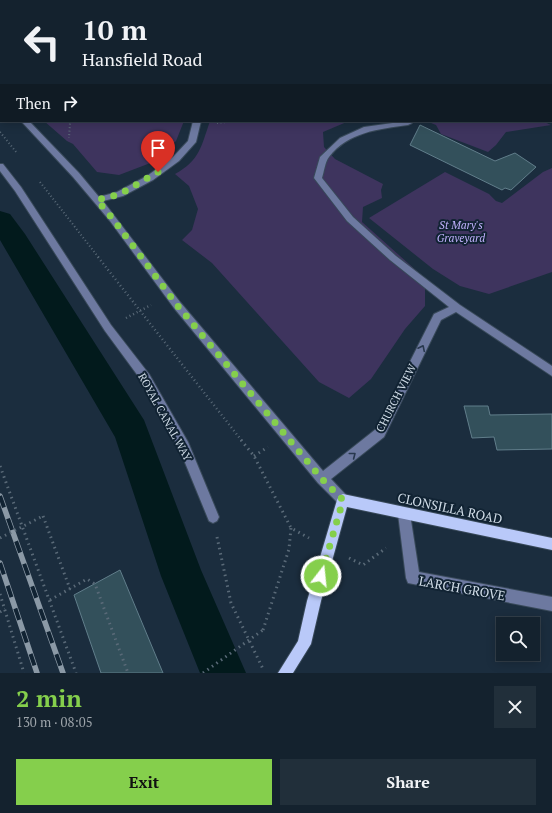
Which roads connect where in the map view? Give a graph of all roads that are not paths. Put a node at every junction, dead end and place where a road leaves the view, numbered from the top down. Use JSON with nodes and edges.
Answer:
{"nodes":[{"id":1,"x":26,"y":122,"type":"edge"},
{"id":2,"x":198,"y":122,"type":"edge"},
{"id":3,"x":408,"y":123,"type":"dead end"},
{"id":4,"x":0,"y":166,"type":"edge"},
{"id":5,"x":97,"y":200,"type":"junction"},
{"id":6,"x":457,"y":308,"type":"junction"},
{"id":7,"x":552,"y":372,"type":"edge"},
{"id":8,"x":322,"y":479,"type":"junction"},
{"id":9,"x":343,"y":500,"type":"junction"},
{"id":10,"x":404,"y":514,"type":"junction"},
{"id":11,"x":213,"y":517,"type":"road end"},
{"id":12,"x":552,"y":544,"type":"edge"},
{"id":13,"x":552,"y":604,"type":"edge"},
{"id":14,"x":285,"y":673,"type":"edge"}],
"edges":[{"from":1,"to":5,"type":"street"},
{"from":2,"to":5,"type":"street"},
{"from":3,"to":6,"type":"street"},
{"from":4,"to":11,"type":"street","name":"ROYAL CANAL WAY"},
{"from":5,"to":8,"type":"street"},
{"from":6,"to":7,"type":"street"},
{"from":8,"to":6,"type":"street","name":"CHURCH VIEW","one_way":true},
{"from":8,"to":9,"type":"street"},
{"from":9,"to":10,"type":"main road","name":"CLONSILLA ROAD"},
{"from":9,"to":14,"type":"main road"},
{"from":10,"to":12,"type":"main road","name":"CLONSILLA ROAD"},
{"from":10,"to":13,"type":"street","name":"LARCH GROVE"}]}
